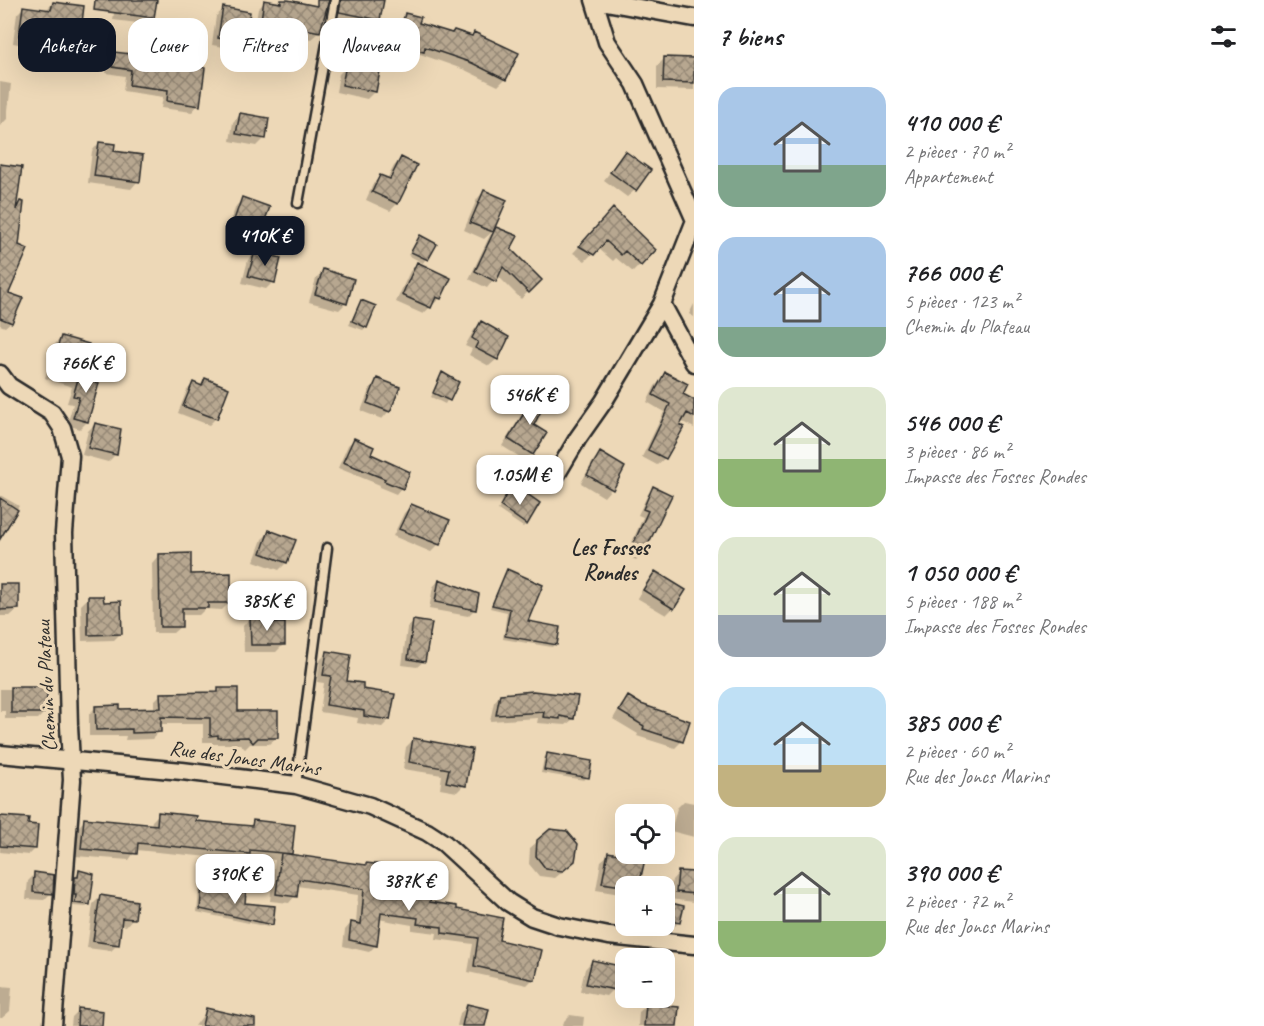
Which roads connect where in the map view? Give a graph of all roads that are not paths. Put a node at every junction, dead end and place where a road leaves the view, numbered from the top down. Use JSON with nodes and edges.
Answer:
{"nodes":[{"id":1,"x":335,"y":0,"type":"edge"},
{"id":2,"x":594,"y":0,"type":"edge"},
{"id":3,"x":694,"y":18,"type":"edge"},
{"id":4,"x":298,"y":203,"type":"dead end"},
{"id":5,"x":694,"y":218,"type":"edge"},
{"id":6,"x":694,"y":224,"type":"edge"},
{"id":7,"x":662,"y":303,"type":"junction"},
{"id":8,"x":694,"y":363,"type":"edge"},
{"id":9,"x":0,"y":374,"type":"edge"},
{"id":10,"x":552,"y":482,"type":"dead end"},
{"id":11,"x":327,"y":548,"type":"dead end"},
{"id":12,"x":0,"y":754,"type":"edge"},
{"id":13,"x":72,"y":761,"type":"junction"},
{"id":14,"x":296,"y":785,"type":"junction"},
{"id":15,"x":694,"y":945,"type":"edge"},
{"id":16,"x":53,"y":1026,"type":"edge"}],
"edges":[{"from":1,"to":4,"type":"lane"},
{"from":2,"to":3,"type":"street"},
{"from":2,"to":5,"type":"street"},
{"from":6,"to":7,"type":"street"},
{"from":7,"to":8,"type":"street"},
{"from":7,"to":10,"type":"street"},
{"from":9,"to":13,"type":"street","name":"Chemin du Plateau"},
{"from":11,"to":14,"type":"lane"},
{"from":12,"to":13,"type":"street","name":"Rue des Joncs Marins"},
{"from":13,"to":14,"type":"street","name":"Rue des Joncs Marins"},
{"from":13,"to":16,"type":"street","name":"Chemin du Plateau"},
{"from":14,"to":15,"type":"street","name":"Rue des Joncs Marins"}]}
